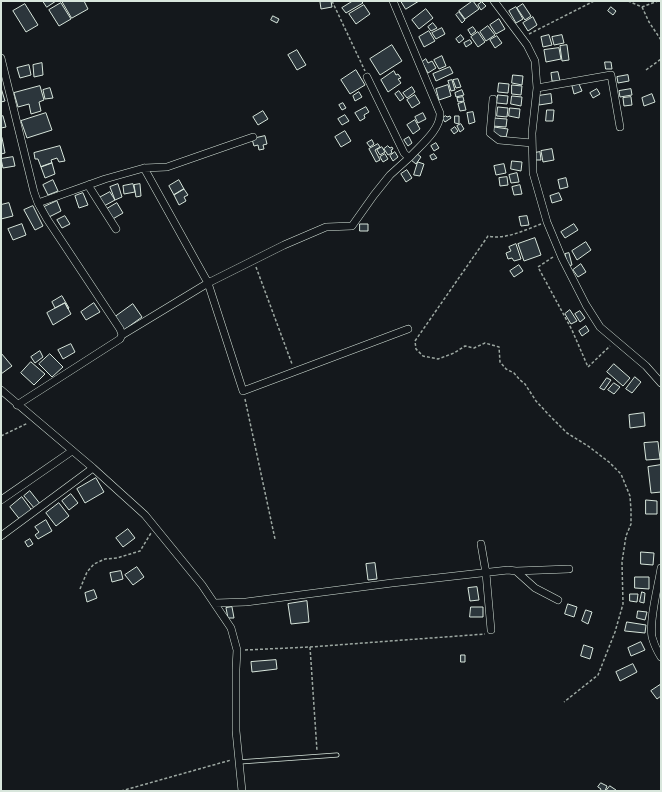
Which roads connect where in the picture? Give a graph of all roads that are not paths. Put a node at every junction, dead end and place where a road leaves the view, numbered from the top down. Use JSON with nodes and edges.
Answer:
{"nodes":[{"id":1,"x":393,"y":1,"type":"edge"},
{"id":2,"x":494,"y":1,"type":"edge"},
{"id":3,"x":1,"y":58,"type":"edge"},
{"id":4,"x":368,"y":76,"type":"road end"},
{"id":5,"x":537,"y":88,"type":"junction"},
{"id":6,"x":493,"y":99,"type":"dead end"},
{"id":7,"x":620,"y":127,"type":"dead end"},
{"id":8,"x":253,"y":137,"type":"dead end"},
{"id":9,"x":532,"y":143,"type":"junction"},
{"id":10,"x":410,"y":157,"type":"junction"},
{"id":11,"x":144,"y":168,"type":"junction"},
{"id":12,"x":88,"y":185,"type":"junction"},
{"id":13,"x":38,"y":202,"type":"junction"},
{"id":14,"x":116,"y":229,"type":"dead end"},
{"id":15,"x":208,"y":283,"type":"junction"},
{"id":16,"x":408,"y":329,"type":"dead end"},
{"id":17,"x":122,"y":335,"type":"junction"},
{"id":18,"x":661,"y":383,"type":"edge"},
{"id":19,"x":1,"y":390,"type":"edge"},
{"id":20,"x":17,"y":405,"type":"junction"},
{"id":21,"x":72,"y":451,"type":"junction"},
{"id":22,"x":93,"y":468,"type":"junction"},
{"id":23,"x":1,"y":500,"type":"edge"},
{"id":24,"x":1,"y":536,"type":"edge"},
{"id":25,"x":482,"y":544,"type":"dead end"},
{"id":26,"x":661,"y":568,"type":"edge"},
{"id":27,"x":569,"y":570,"type":"dead end"},
{"id":28,"x":516,"y":571,"type":"junction"},
{"id":29,"x":486,"y":573,"type":"junction"},
{"id":30,"x":558,"y":600,"type":"dead end"},
{"id":31,"x":215,"y":603,"type":"junction"},
{"id":32,"x":491,"y":630,"type":"road end"},
{"id":33,"x":661,"y":657,"type":"edge"},
{"id":34,"x":337,"y":755,"type":"dead end"},
{"id":35,"x":239,"y":760,"type":"junction"},
{"id":36,"x":242,"y":791,"type":"edge"}],
"edges":[{"from":1,"to":10,"type":"street"},
{"from":2,"to":5,"type":"street"},
{"from":3,"to":13,"type":"street"},
{"from":4,"to":10,"type":"street"},
{"from":5,"to":7,"type":"street"},
{"from":5,"to":9,"type":"street"},
{"from":6,"to":9,"type":"street"},
{"from":8,"to":11,"type":"street"},
{"from":9,"to":18,"type":"street"},
{"from":10,"to":15,"type":"street"},
{"from":11,"to":12,"type":"street"},
{"from":11,"to":15,"type":"street"},
{"from":12,"to":13,"type":"street"},
{"from":12,"to":14,"type":"street"},
{"from":13,"to":17,"type":"street"},
{"from":15,"to":16,"type":"street"},
{"from":15,"to":17,"type":"street"},
{"from":17,"to":20,"type":"street"},
{"from":19,"to":20,"type":"street"},
{"from":20,"to":21,"type":"street"},
{"from":21,"to":22,"type":"street"},
{"from":21,"to":23,"type":"street"},
{"from":22,"to":24,"type":"street"},
{"from":22,"to":31,"type":"street"},
{"from":25,"to":29,"type":"street"},
{"from":26,"to":33,"type":"street"},
{"from":27,"to":28,"type":"street"},
{"from":28,"to":29,"type":"street"},
{"from":28,"to":30,"type":"street"},
{"from":29,"to":31,"type":"street"},
{"from":29,"to":32,"type":"street"},
{"from":31,"to":35,"type":"street"},
{"from":34,"to":35,"type":"lane"},
{"from":35,"to":36,"type":"street"}]}
